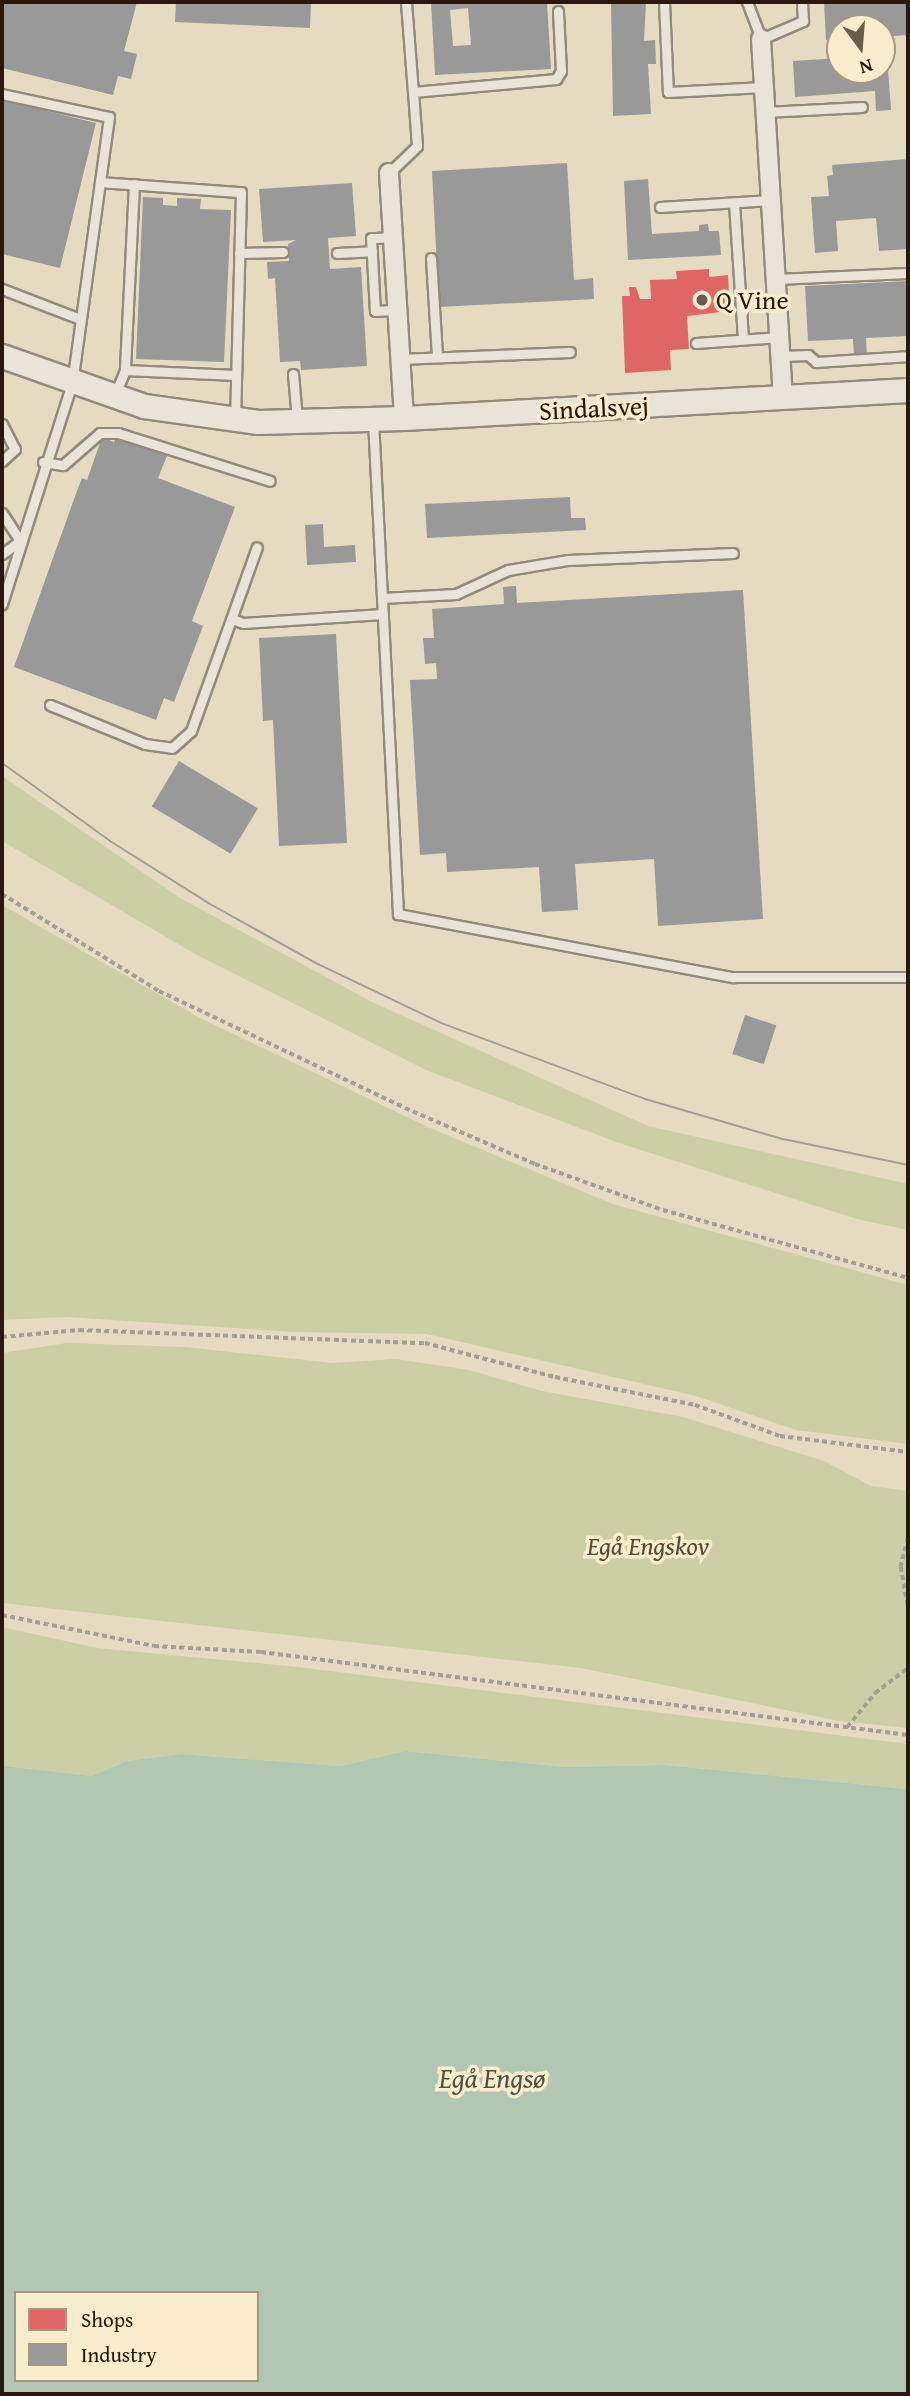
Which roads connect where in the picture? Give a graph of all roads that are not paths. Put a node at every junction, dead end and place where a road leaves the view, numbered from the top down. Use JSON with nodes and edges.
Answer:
{"nodes":[{"id":1,"x":406,"y":2,"type":"edge"},
{"id":2,"x":664,"y":2,"type":"edge"},
{"id":3,"x":747,"y":2,"type":"edge"},
{"id":4,"x":802,"y":2,"type":"edge"},
{"id":5,"x":558,"y":11,"type":"dead end"},
{"id":6,"x":761,"y":39,"type":"junction"},
{"id":7,"x":764,"y":87,"type":"junction"},
{"id":8,"x":412,"y":92,"type":"junction"},
{"id":9,"x":2,"y":94,"type":"edge"},
{"id":10,"x":862,"y":107,"type":"dead end"},
{"id":11,"x":765,"y":112,"type":"junction"},
{"id":12,"x":389,"y":173,"type":"joint"},
{"id":13,"x":100,"y":182,"type":"junction"},
{"id":14,"x":134,"y":184,"type":"junction"},
{"id":15,"x":771,"y":200,"type":"junction"},
{"id":16,"x":734,"y":203,"type":"junction"},
{"id":17,"x":660,"y":207,"type":"dead end"},
{"id":18,"x":393,"y":237,"type":"junction"},
{"id":19,"x":372,"y":251,"type":"junction"},
{"id":20,"x":283,"y":252,"type":"dead end"},
{"id":21,"x":239,"y":253,"type":"junction"},
{"id":22,"x":337,"y":253,"type":"dead end"},
{"id":23,"x":431,"y":258,"type":"dead end"},
{"id":24,"x":908,"y":273,"type":"edge"},
{"id":25,"x":776,"y":279,"type":"junction"},
{"id":26,"x":2,"y":289,"type":"edge"},
{"id":27,"x":397,"y":310,"type":"junction"},
{"id":28,"x":80,"y":319,"type":"junction"},
{"id":29,"x":780,"y":337,"type":"junction"},
{"id":30,"x":743,"y":339,"type":"junction"},
{"id":31,"x":696,"y":343,"type":"dead end"},
{"id":32,"x":2,"y":345,"type":"edge"},
{"id":33,"x":570,"y":352,"type":"dead end"},
{"id":34,"x":2,"y":355,"type":"edge"},
{"id":35,"x":781,"y":356,"type":"junction"},
{"id":36,"x":908,"y":356,"type":"edge"},
{"id":37,"x":437,"y":358,"type":"junction"},
{"id":38,"x":400,"y":359,"type":"junction"},
{"id":39,"x":125,"y":370,"type":"junction"},
{"id":40,"x":293,"y":374,"type":"dead end"},
{"id":41,"x":236,"y":375,"type":"junction"},
{"id":42,"x":72,"y":383,"type":"junction"},
{"id":43,"x":908,"y":390,"type":"edge"},
{"id":44,"x":114,"y":397,"type":"junction"},
{"id":45,"x":783,"y":397,"type":"junction"},
{"id":46,"x":404,"y":418,"type":"junction"},
{"id":47,"x":235,"y":419,"type":"junction"},
{"id":48,"x":373,"y":420,"type":"junction"},
{"id":49,"x":297,"y":422,"type":"junction"},
{"id":50,"x":2,"y":424,"type":"edge"},
{"id":51,"x":2,"y":461,"type":"edge"},
{"id":52,"x":43,"y":462,"type":"junction"},
{"id":53,"x":270,"y":481,"type":"dead end"},
{"id":54,"x":2,"y":513,"type":"edge"},
{"id":55,"x":20,"y":541,"type":"junction"},
{"id":56,"x":257,"y":547,"type":"dead end"},
{"id":57,"x":733,"y":553,"type":"dead end"},
{"id":58,"x":2,"y":554,"type":"edge"},
{"id":59,"x":382,"y":598,"type":"junction"},
{"id":60,"x":2,"y":604,"type":"edge"},
{"id":61,"x":383,"y":614,"type":"junction"},
{"id":62,"x":232,"y":619,"type":"junction"},
{"id":63,"x":50,"y":705,"type":"dead end"},
{"id":64,"x":907,"y":977,"type":"edge"}],
"edges":[{"from":1,"to":8,"type":"lane"},
{"from":2,"to":7,"type":"lane"},
{"from":3,"to":6,"type":"lane"},
{"from":4,"to":6,"type":"lane"},
{"from":5,"to":8,"type":"lane"},
{"from":6,"to":7,"type":"street"},
{"from":7,"to":11,"type":"street"},
{"from":8,"to":12,"type":"lane"},
{"from":9,"to":13,"type":"lane"},
{"from":10,"to":11,"type":"lane"},
{"from":11,"to":15,"type":"street"},
{"from":12,"to":18,"type":"street"},
{"from":13,"to":14,"type":"lane"},
{"from":13,"to":28,"type":"lane"},
{"from":14,"to":21,"type":"lane"},
{"from":14,"to":39,"type":"lane"},
{"from":15,"to":16,"type":"lane"},
{"from":15,"to":25,"type":"street"},
{"from":16,"to":17,"type":"lane"},
{"from":16,"to":30,"type":"lane"},
{"from":18,"to":19,"type":"lane"},
{"from":18,"to":27,"type":"street"},
{"from":19,"to":22,"type":"lane"},
{"from":19,"to":27,"type":"lane"},
{"from":20,"to":21,"type":"lane"},
{"from":21,"to":41,"type":"lane"},
{"from":23,"to":37,"type":"lane"},
{"from":24,"to":25,"type":"lane"},
{"from":25,"to":29,"type":"street"},
{"from":26,"to":28,"type":"lane"},
{"from":27,"to":38,"type":"street"},
{"from":28,"to":42,"type":"lane"},
{"from":29,"to":30,"type":"lane"},
{"from":29,"to":35,"type":"street"},
{"from":30,"to":31,"type":"lane"},
{"from":32,"to":42,"type":"street","name":"Sindalsvej"},
{"from":33,"to":37,"type":"lane"},
{"from":34,"to":42,"type":"street","name":"Sindalsvej"},
{"from":35,"to":36,"type":"lane"},
{"from":35,"to":45,"type":"street"},
{"from":37,"to":38,"type":"lane"},
{"from":38,"to":46,"type":"street"},
{"from":39,"to":41,"type":"lane"},
{"from":39,"to":44,"type":"lane"},
{"from":40,"to":49,"type":"lane"},
{"from":41,"to":47,"type":"lane"},
{"from":42,"to":44,"type":"street","name":"Sindalsvej"},
{"from":42,"to":52,"type":"lane"},
{"from":43,"to":45,"type":"street","name":"Sindalsvej"},
{"from":44,"to":47,"type":"street","name":"Sindalsvej"},
{"from":45,"to":46,"type":"street","name":"Sindalsvej"},
{"from":46,"to":48,"type":"street","name":"Sindalsvej"},
{"from":47,"to":49,"type":"street","name":"Sindalsvej"},
{"from":48,"to":49,"type":"street","name":"Sindalsvej"},
{"from":48,"to":59,"type":"lane"},
{"from":50,"to":51,"type":"lane"},
{"from":52,"to":53,"type":"lane"},
{"from":52,"to":55,"type":"lane"},
{"from":54,"to":55,"type":"lane"},
{"from":55,"to":58,"type":"lane"},
{"from":55,"to":60,"type":"lane"},
{"from":56,"to":62,"type":"lane"},
{"from":57,"to":59,"type":"lane"},
{"from":59,"to":61,"type":"lane"},
{"from":61,"to":62,"type":"lane"},
{"from":61,"to":64,"type":"lane"},
{"from":62,"to":63,"type":"lane"}]}
